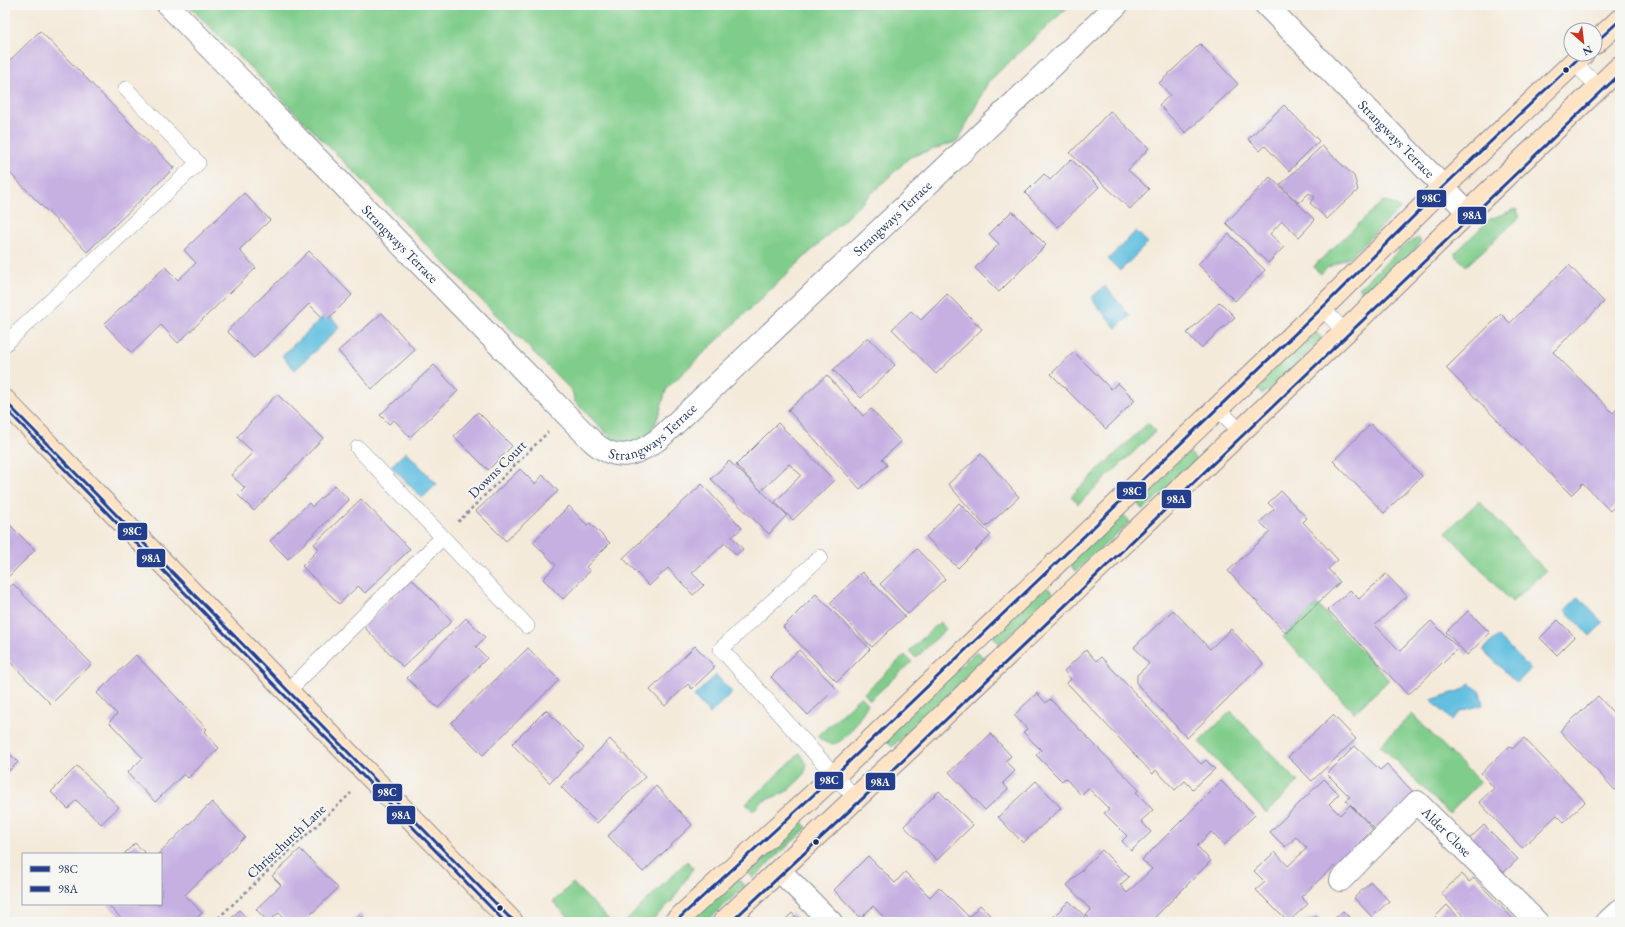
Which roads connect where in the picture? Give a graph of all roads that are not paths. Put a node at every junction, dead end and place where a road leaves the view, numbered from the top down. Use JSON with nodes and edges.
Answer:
{"nodes":[{"id":1,"x":168,"y":5,"type":"edge"},
{"id":2,"x":1117,"y":5,"type":"edge"},
{"id":3,"x":1266,"y":5,"type":"edge"},
{"id":4,"x":1620,"y":20,"type":"edge"},
{"id":5,"x":1603,"y":36,"type":"edge"},
{"id":6,"x":1575,"y":62,"type":"edge"},
{"id":7,"x":1582,"y":62,"type":"edge"},
{"id":8,"x":1620,"y":67,"type":"edge"},
{"id":9,"x":1599,"y":87,"type":"junction"},
{"id":10,"x":126,"y":88,"type":"dead end"},
{"id":11,"x":1444,"y":186,"type":"junction"},
{"id":12,"x":1468,"y":212,"type":"junction"},
{"id":13,"x":1322,"y":308,"type":"junction"},
{"id":14,"x":1346,"y":332,"type":"junction"},
{"id":15,"x":5,"y":344,"type":"edge"},
{"id":16,"x":5,"y":401,"type":"edge"},
{"id":17,"x":1218,"y":408,"type":"junction"},
{"id":18,"x":1241,"y":432,"type":"junction"},
{"id":19,"x":358,"y":448,"type":"dead end"},
{"id":20,"x":442,"y":538,"type":"junction"},
{"id":21,"x":820,"y":557,"type":"dead end"},
{"id":22,"x":527,"y":626,"type":"dead end"},
{"id":23,"x":288,"y":691,"type":"junction"},
{"id":24,"x":834,"y":776,"type":"junction"},
{"id":25,"x":856,"y":799,"type":"junction"},
{"id":26,"x":780,"y":870,"type":"junction"},
{"id":27,"x":1341,"y":880,"type":"dead end"},
{"id":28,"x":1620,"y":910,"type":"edge"},
{"id":29,"x":512,"y":920,"type":"edge"},
{"id":30,"x":675,"y":922,"type":"edge"},
{"id":31,"x":724,"y":922,"type":"edge"},
{"id":32,"x":831,"y":922,"type":"edge"},
{"id":33,"x":1537,"y":922,"type":"edge"},
{"id":34,"x":1607,"y":922,"type":"edge"}],
"edges":[{"from":1,"to":2,"type":"street","name":"Strangways Terrace"},
{"from":3,"to":11,"type":"street","name":"Strangways Terrace"},
{"from":4,"to":5,"type":"street"},
{"from":6,"to":11,"type":"street","name":"Strangways Terrace"},
{"from":7,"to":9,"type":"lane"},
{"from":8,"to":9,"type":"street"},
{"from":9,"to":12,"type":"street"},
{"from":10,"to":15,"type":"lane"},
{"from":11,"to":12,"type":"street"},
{"from":11,"to":13,"type":"street"},
{"from":12,"to":14,"type":"street"},
{"from":13,"to":14,"type":"lane"},
{"from":13,"to":17,"type":"street"},
{"from":14,"to":18,"type":"street"},
{"from":16,"to":23,"type":"street"},
{"from":17,"to":18,"type":"lane"},
{"from":17,"to":24,"type":"street"},
{"from":18,"to":25,"type":"street"},
{"from":19,"to":20,"type":"lane"},
{"from":20,"to":22,"type":"lane"},
{"from":20,"to":23,"type":"lane"},
{"from":21,"to":24,"type":"lane"},
{"from":23,"to":29,"type":"street"},
{"from":24,"to":25,"type":"lane"},
{"from":24,"to":30,"type":"street"},
{"from":25,"to":26,"type":"street"},
{"from":26,"to":31,"type":"street"},
{"from":26,"to":32,"type":"street"},
{"from":27,"to":33,"type":"street","name":"Alder Close"},
{"from":28,"to":34,"type":"street"}]}
